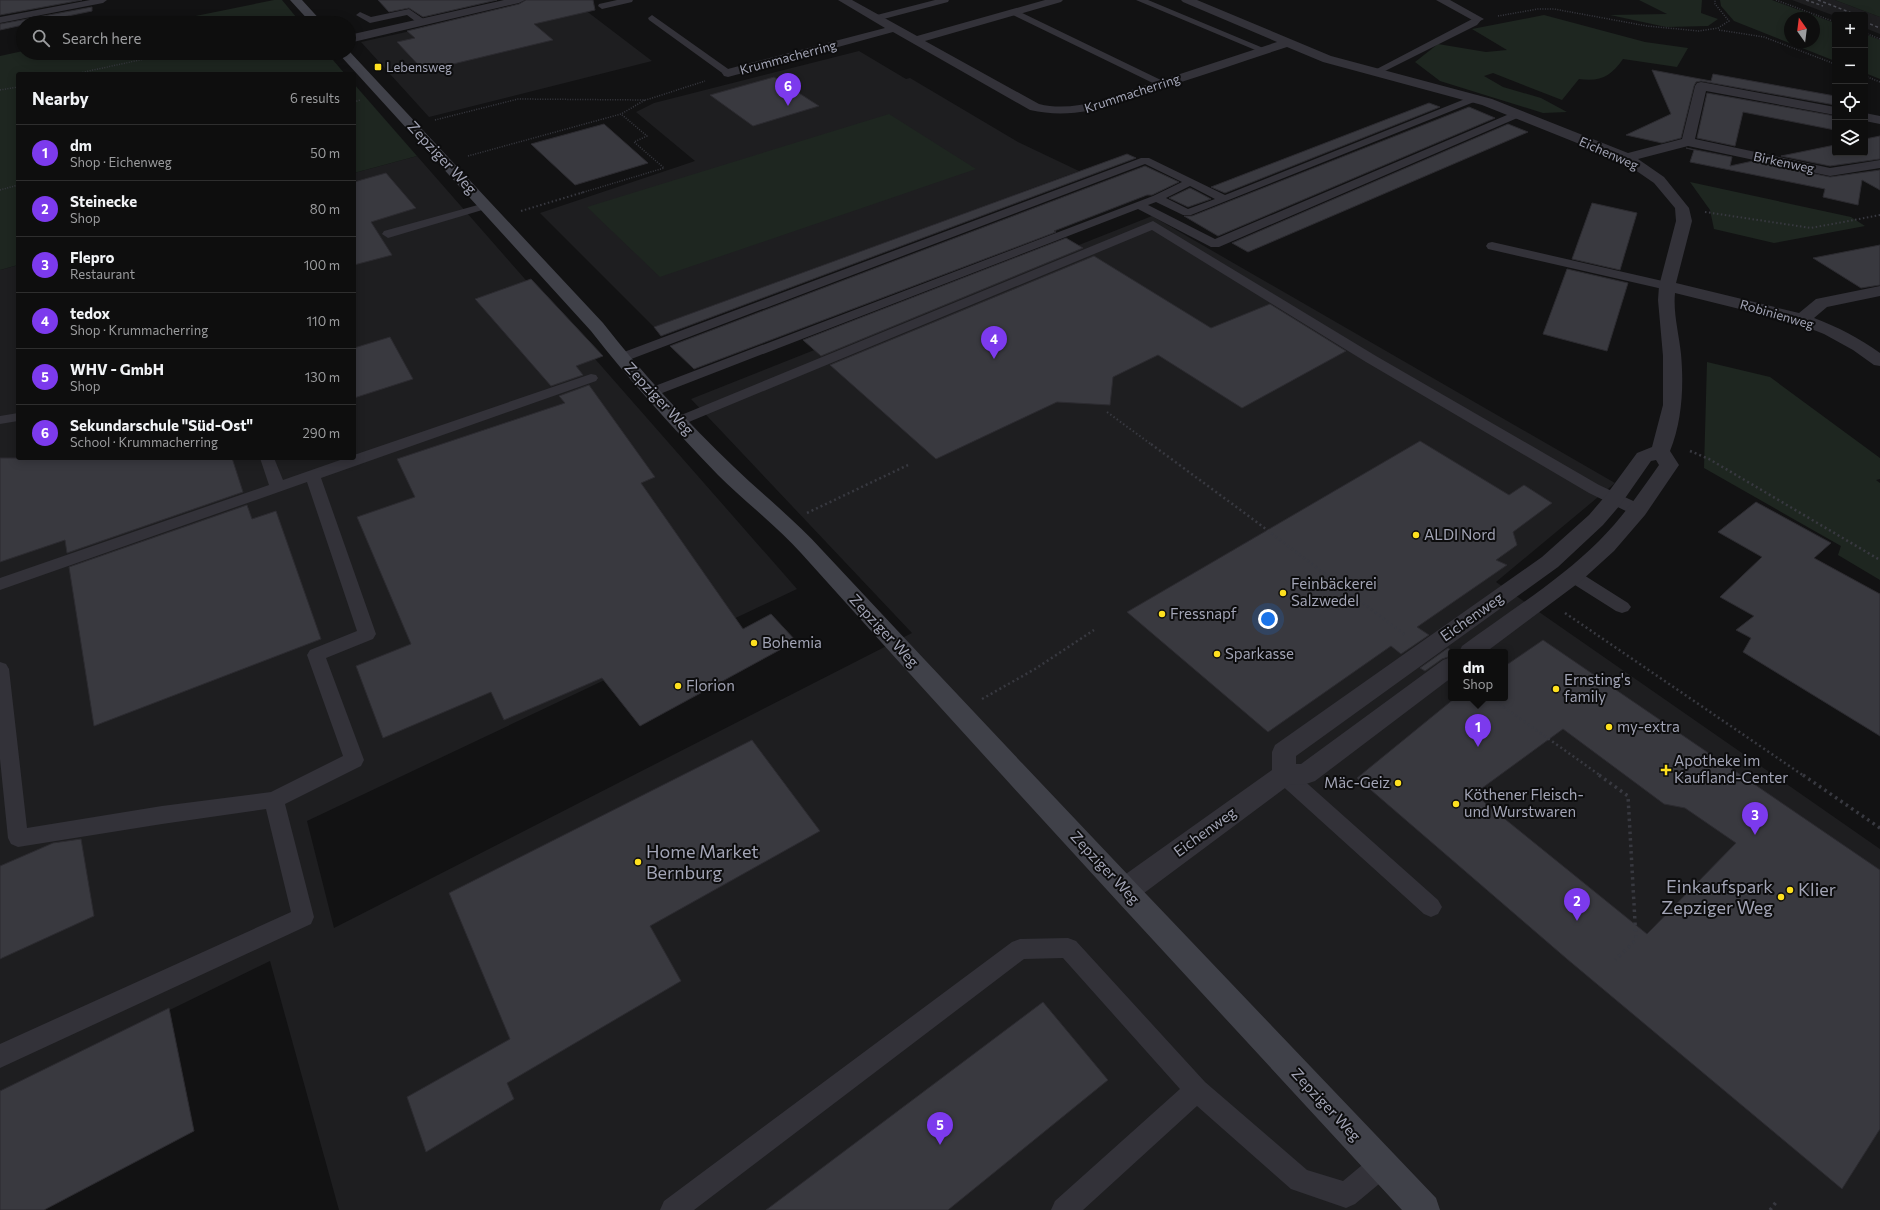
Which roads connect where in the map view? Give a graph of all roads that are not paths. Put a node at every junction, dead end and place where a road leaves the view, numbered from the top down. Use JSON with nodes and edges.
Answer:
{"nodes":[{"id":1,"x":103,"y":0,"type":"edge"},
{"id":2,"x":296,"y":0,"type":"edge"},
{"id":3,"x":519,"y":0,"type":"edge"},
{"id":4,"x":628,"y":0,"type":"edge"},
{"id":5,"x":844,"y":0,"type":"edge"},
{"id":6,"x":945,"y":0,"type":"edge"},
{"id":7,"x":1057,"y":0,"type":"edge"},
{"id":8,"x":1140,"y":0,"type":"edge"},
{"id":9,"x":1187,"y":0,"type":"edge"},
{"id":10,"x":1442,"y":0,"type":"edge"},
{"id":11,"x":602,"y":6,"type":"dead end"},
{"id":12,"x":1014,"y":12,"type":"junction"},
{"id":13,"x":360,"y":15,"type":"dead end"},
{"id":14,"x":21,"y":16,"type":"edge"},
{"id":15,"x":311,"y":16,"type":"edge"},
{"id":16,"x":16,"y":17,"type":"edge"},
{"id":17,"x":652,"y":18,"type":"dead end"},
{"id":18,"x":876,"y":18,"type":"junction"},
{"id":19,"x":1478,"y":19,"type":"joint"},
{"id":20,"x":0,"y":20,"type":"edge"},
{"id":21,"x":422,"y":22,"type":"junction"},
{"id":22,"x":893,"y":29,"type":"junction"},
{"id":23,"x":356,"y":37,"type":"edge"},
{"id":24,"x":915,"y":40,"type":"junction"},
{"id":25,"x":1289,"y":42,"type":"junction"},
{"id":26,"x":1263,"y":50,"type":"junction"},
{"id":27,"x":351,"y":60,"type":"edge"},
{"id":28,"x":1376,"y":72,"type":"junction"},
{"id":29,"x":728,"y":73,"type":"joint"},
{"id":30,"x":1162,"y":84,"type":"junction"},
{"id":31,"x":1475,"y":98,"type":"junction"},
{"id":32,"x":1832,"y":110,"type":"edge"},
{"id":33,"x":1518,"y":114,"type":"junction"},
{"id":34,"x":1868,"y":118,"type":"edge"},
{"id":35,"x":1880,"y":120,"type":"edge"},
{"id":36,"x":1688,"y":142,"type":"junction"},
{"id":37,"x":1626,"y":158,"type":"junction"},
{"id":38,"x":1880,"y":164,"type":"edge"},
{"id":39,"x":1191,"y":182,"type":"junction"},
{"id":40,"x":1158,"y":198,"type":"junction"},
{"id":41,"x":1225,"y":199,"type":"junction"},
{"id":42,"x":1138,"y":205,"type":"junction"},
{"id":43,"x":486,"y":206,"type":"junction"},
{"id":44,"x":388,"y":234,"type":"dead end"},
{"id":45,"x":1492,"y":246,"type":"dead end"},
{"id":46,"x":1668,"y":286,"type":"junction"},
{"id":47,"x":1880,"y":291,"type":"edge"},
{"id":48,"x":1802,"y":319,"type":"junction"},
{"id":49,"x":621,"y":358,"type":"junction"},
{"id":50,"x":1880,"y":361,"type":"edge"},
{"id":51,"x":591,"y":378,"type":"dead end"},
{"id":52,"x":652,"y":392,"type":"junction"},
{"id":53,"x":16,"y":417,"type":"edge"},
{"id":54,"x":0,"y":420,"type":"edge"},
{"id":55,"x":679,"y":421,"type":"junction"},
{"id":56,"x":1662,"y":446,"type":"junction"},
{"id":57,"x":268,"y":460,"type":"edge"},
{"id":58,"x":355,"y":460,"type":"edge"},
{"id":59,"x":356,"y":460,"type":"edge"},
{"id":60,"x":312,"y":475,"type":"junction"},
{"id":61,"x":278,"y":487,"type":"junction"},
{"id":62,"x":1614,"y":499,"type":"junction"},
{"id":63,"x":1638,"y":510,"type":"junction"},
{"id":64,"x":1573,"y":576,"type":"junction"},
{"id":65,"x":0,"y":584,"type":"edge"},
{"id":66,"x":1622,"y":607,"type":"dead end"},
{"id":67,"x":1474,"y":649,"type":"edge"},
{"id":68,"x":1448,"y":668,"type":"edge"},
{"id":69,"x":0,"y":669,"type":"edge"},
{"id":70,"x":1284,"y":775,"type":"junction"},
{"id":71,"x":274,"y":800,"type":"junction"},
{"id":72,"x":1126,"y":890,"type":"junction"},
{"id":73,"x":1431,"y":908,"type":"dead end"},
{"id":74,"x":0,"y":1056,"type":"edge"},
{"id":75,"x":1197,"y":1090,"type":"junction"},
{"id":76,"x":1382,"y":1166,"type":"junction"},
{"id":77,"x":673,"y":1210,"type":"edge"},
{"id":78,"x":1064,"y":1210,"type":"edge"},
{"id":79,"x":1424,"y":1210,"type":"edge"}],
"edges":[{"from":1,"to":14,"type":"lane"},
{"from":2,"to":15,"type":"street"},
{"from":3,"to":21,"type":"street"},
{"from":4,"to":11,"type":"lane"},
{"from":5,"to":18,"type":"street","name":"Krummacherring"},
{"from":6,"to":18,"type":"lane"},
{"from":7,"to":12,"type":"street"},
{"from":8,"to":26,"type":"lane"},
{"from":9,"to":25,"type":"street","name":"Eichenweg"},
{"from":10,"to":19,"type":"street"},
{"from":12,"to":24,"type":"street"},
{"from":12,"to":30,"type":"lane"},
{"from":13,"to":21,"type":"lane"},
{"from":16,"to":20,"type":"lane"},
{"from":17,"to":29,"type":"lane","name":"Krummacherring"},
{"from":18,"to":22,"type":"street","name":"Krummacherring"},
{"from":19,"to":28,"type":"lane"},
{"from":21,"to":23,"type":"street"},
{"from":22,"to":24,"type":"street","name":"Krummacherring"},
{"from":22,"to":29,"type":"street","name":"Krummacherring"},
{"from":24,"to":30,"type":"street","name":"Krummacherring"},
{"from":25,"to":26,"type":"street","name":"Krummacherring"},
{"from":25,"to":28,"type":"street","name":"Eichenweg"},
{"from":26,"to":30,"type":"street","name":"Krummacherring"},
{"from":27,"to":43,"type":"street","name":"Zepziger Weg"},
{"from":28,"to":31,"type":"street","name":"Eichenweg"},
{"from":31,"to":33,"type":"street","name":"Eichenweg"},
{"from":31,"to":41,"type":"lane"},
{"from":32,"to":36,"type":"street"},
{"from":33,"to":37,"type":"street","name":"Eichenweg"},
{"from":33,"to":42,"type":"lane"},
{"from":34,"to":35,"type":"street"},
{"from":36,"to":37,"type":"street","name":"Birkenweg"},
{"from":36,"to":38,"type":"street","name":"Birkenweg"},
{"from":37,"to":46,"type":"street","name":"Eichenweg"},
{"from":39,"to":40,"type":"lane"},
{"from":39,"to":41,"type":"lane"},
{"from":39,"to":49,"type":"lane"},
{"from":40,"to":41,"type":"lane"},
{"from":40,"to":42,"type":"lane"},
{"from":42,"to":52,"type":"lane"},
{"from":43,"to":44,"type":"lane"},
{"from":43,"to":49,"type":"street","name":"Zepziger Weg"},
{"from":45,"to":46,"type":"lane"},
{"from":46,"to":48,"type":"street","name":"Robinienweg"},
{"from":46,"to":56,"type":"street"},
{"from":47,"to":48,"type":"street"},
{"from":48,"to":50,"type":"street","name":"Robinienweg"},
{"from":49,"to":52,"type":"street","name":"Zepziger Weg"},
{"from":51,"to":59,"type":"lane"},
{"from":52,"to":55,"type":"street","name":"Zepziger Weg"},
{"from":53,"to":54,"type":"lane"},
{"from":55,"to":62,"type":"lane"},
{"from":55,"to":72,"type":"street","name":"Zepziger Weg"},
{"from":56,"to":62,"type":"street","name":"Eichenweg"},
{"from":56,"to":63,"type":"street","name":"Eichenweg"},
{"from":57,"to":61,"type":"lane"},
{"from":58,"to":60,"type":"lane"},
{"from":60,"to":61,"type":"lane"},
{"from":60,"to":71,"type":"lane"},
{"from":61,"to":65,"type":"lane"},
{"from":62,"to":63,"type":"lane"},
{"from":62,"to":70,"type":"street","name":"Eichenweg"},
{"from":63,"to":64,"type":"street","name":"Eichenweg"},
{"from":64,"to":66,"type":"lane"},
{"from":64,"to":67,"type":"street","name":"Eichenweg"},
{"from":68,"to":70,"type":"street","name":"Eichenweg"},
{"from":69,"to":71,"type":"lane"},
{"from":70,"to":72,"type":"street","name":"Eichenweg"},
{"from":70,"to":73,"type":"lane"},
{"from":71,"to":74,"type":"lane"},
{"from":72,"to":76,"type":"street","name":"Zepziger Weg"},
{"from":75,"to":76,"type":"lane"},
{"from":75,"to":77,"type":"lane"},
{"from":75,"to":78,"type":"lane"},
{"from":76,"to":79,"type":"street","name":"Zepziger Weg"}]}
